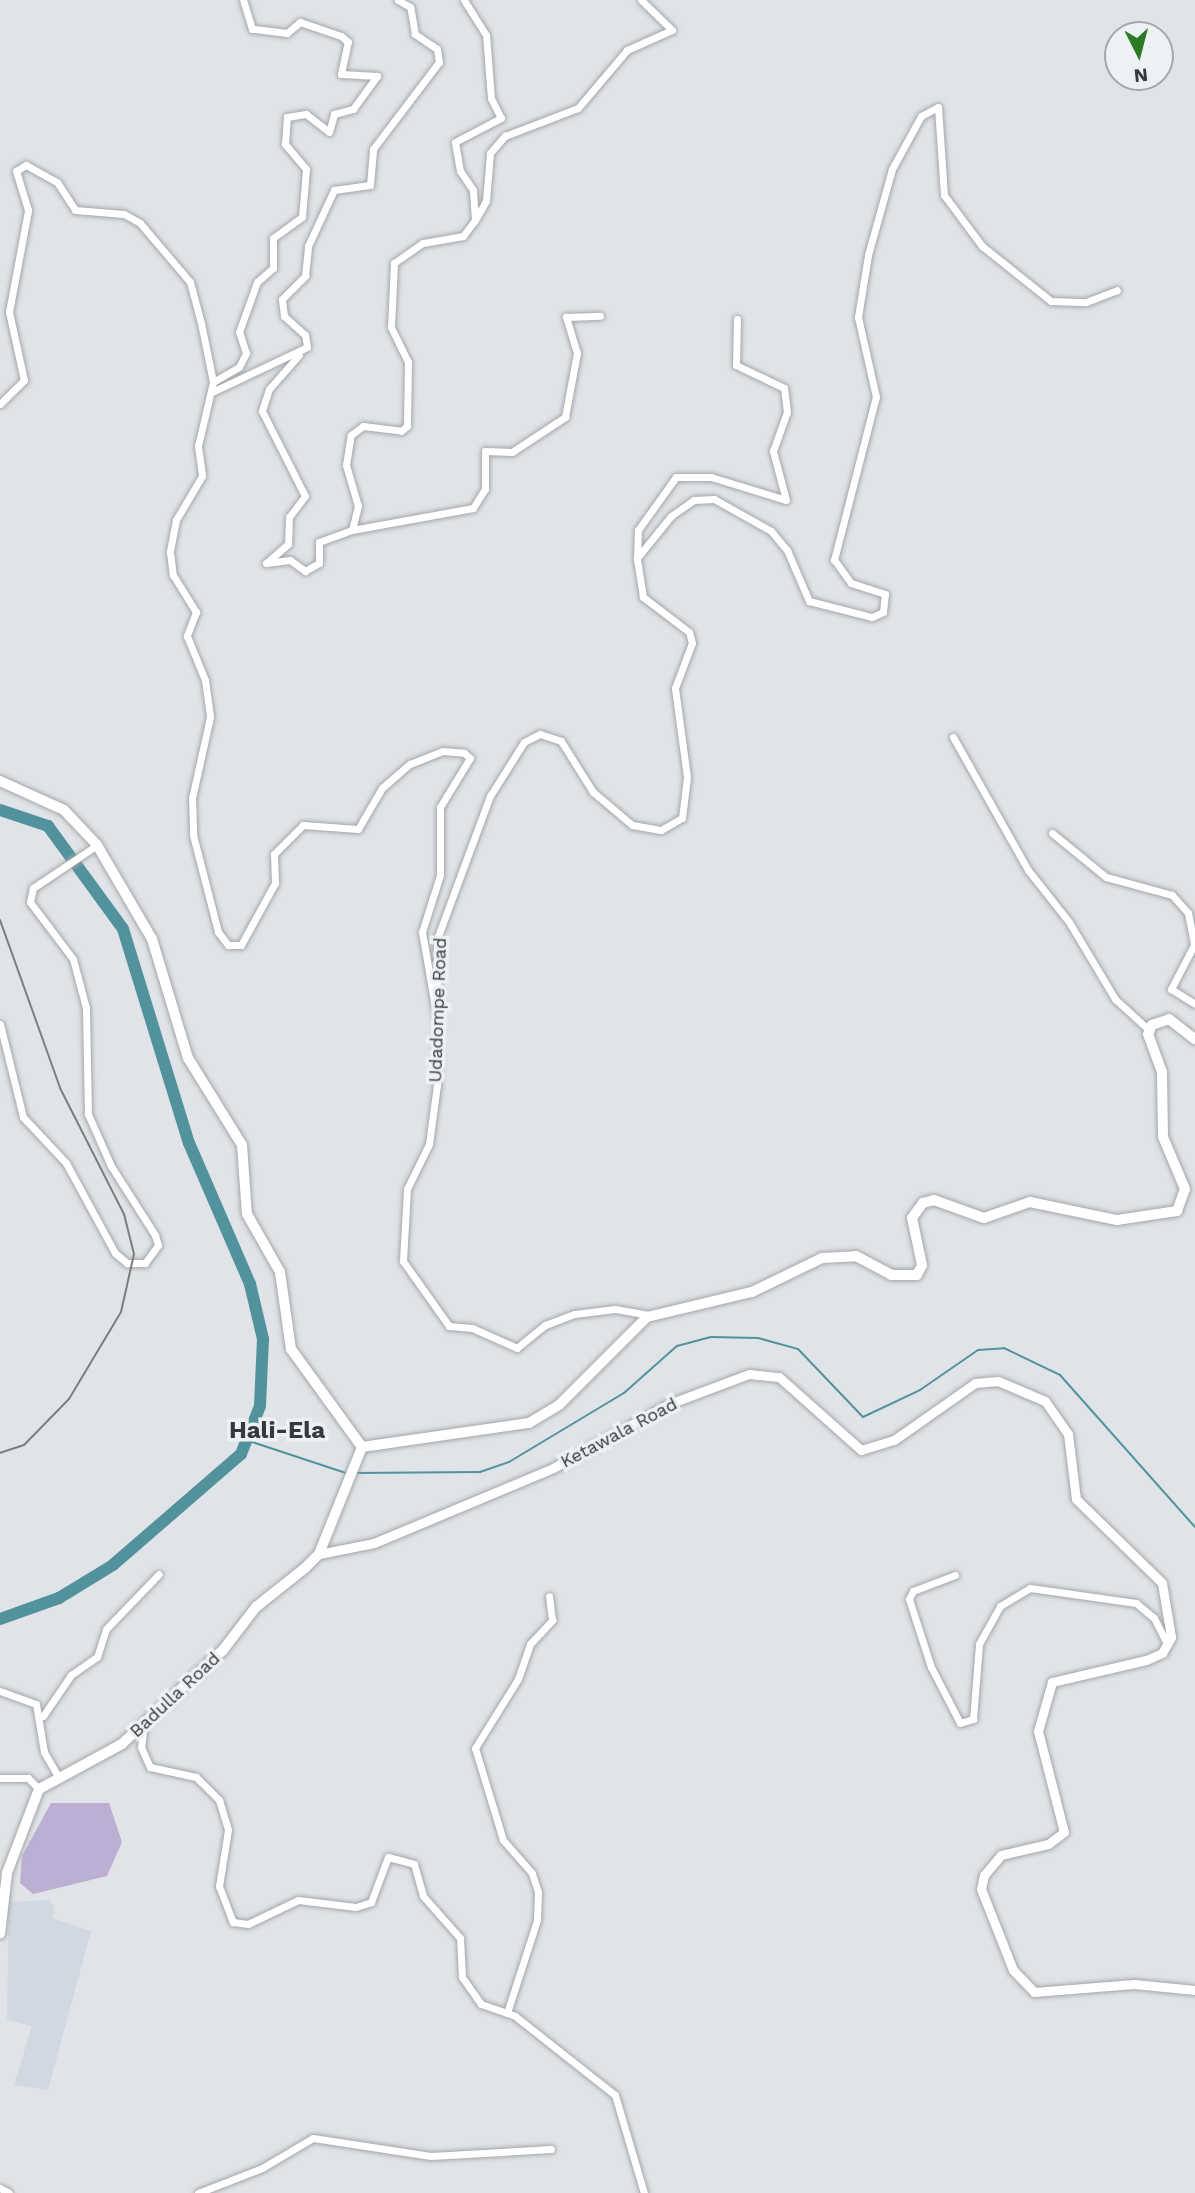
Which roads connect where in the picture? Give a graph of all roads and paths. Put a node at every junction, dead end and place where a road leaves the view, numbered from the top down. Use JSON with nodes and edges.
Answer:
{"nodes":[{"id":1,"x":243,"y":0,"type":"edge"},
{"id":2,"x":398,"y":0,"type":"edge"},
{"id":3,"x":464,"y":0,"type":"edge"},
{"id":4,"x":641,"y":0,"type":"edge"},
{"id":5,"x":475,"y":220,"type":"junction"},
{"id":6,"x":1117,"y":290,"type":"dead end"},
{"id":7,"x":600,"y":316,"type":"dead end"},
{"id":8,"x":737,"y":319,"type":"dead end"},
{"id":9,"x":299,"y":355,"type":"junction"},
{"id":10,"x":213,"y":382,"type":"junction"},
{"id":11,"x":212,"y":392,"type":"junction"},
{"id":12,"x":0,"y":404,"type":"edge"},
{"id":13,"x":352,"y":530,"type":"junction"},
{"id":14,"x":637,"y":558,"type":"junction"},
{"id":15,"x":953,"y":737,"type":"dead end"},
{"id":16,"x":0,"y":781,"type":"edge"},
{"id":17,"x":1052,"y":833,"type":"dead end"},
{"id":18,"x":97,"y":845,"type":"junction"},
{"id":19,"x":1195,"y":1004,"type":"edge"},
{"id":20,"x":0,"y":1024,"type":"edge"},
{"id":21,"x":1149,"y":1030,"type":"junction"},
{"id":22,"x":441,"y":1036,"type":"junction"},
{"id":23,"x":1195,"y":1039,"type":"edge"},
{"id":24,"x":649,"y":1315,"type":"junction"},
{"id":25,"x":362,"y":1447,"type":"junction"},
{"id":26,"x":318,"y":1554,"type":"junction"},
{"id":27,"x":159,"y":1574,"type":"dead end"},
{"id":28,"x":955,"y":1575,"type":"dead end"},
{"id":29,"x":549,"y":1596,"type":"dead end"},
{"id":30,"x":1168,"y":1647,"type":"junction"},
{"id":31,"x":0,"y":1691,"type":"edge"},
{"id":32,"x":43,"y":1716,"type":"junction"},
{"id":33,"x":145,"y":1723,"type":"junction"},
{"id":34,"x":58,"y":1776,"type":"junction"},
{"id":35,"x":0,"y":1778,"type":"edge"},
{"id":36,"x":39,"y":1789,"type":"junction"},
{"id":37,"x":0,"y":1934,"type":"edge"},
{"id":38,"x":1195,"y":1990,"type":"edge"},
{"id":39,"x":507,"y":2013,"type":"junction"},
{"id":40,"x":551,"y":2149,"type":"dead end"},
{"id":41,"x":0,"y":2188,"type":"edge"},
{"id":42,"x":9,"y":2193,"type":"edge"},
{"id":43,"x":198,"y":2193,"type":"edge"},
{"id":44,"x":644,"y":2193,"type":"edge"}],
"edges":[{"from":1,"to":10,"type":"street"},
{"from":2,"to":9,"type":"street"},
{"from":3,"to":5,"type":"street"},
{"from":4,"to":5,"type":"street"},
{"from":5,"to":13,"type":"street"},
{"from":6,"to":14,"type":"street"},
{"from":7,"to":13,"type":"street"},
{"from":8,"to":14,"type":"street"},
{"from":9,"to":11,"type":"street"},
{"from":9,"to":13,"type":"street"},
{"from":10,"to":11,"type":"street"},
{"from":10,"to":12,"type":"street"},
{"from":11,"to":22,"type":"street"},
{"from":14,"to":22,"type":"street","name":"Udadompe Road"},
{"from":15,"to":21,"type":"street"},
{"from":16,"to":18,"type":"highway"},
{"from":17,"to":19,"type":"street"},
{"from":18,"to":20,"type":"street"},
{"from":18,"to":25,"type":"highway"},
{"from":21,"to":23,"type":"highway"},
{"from":21,"to":24,"type":"highway"},
{"from":22,"to":24,"type":"street","name":"Udadompe Road"},
{"from":24,"to":25,"type":"highway"},
{"from":25,"to":26,"type":"highway","name":"Badulla Road"},
{"from":26,"to":30,"type":"main road","name":"Ketawala Road"},
{"from":26,"to":33,"type":"highway","name":"Badulla Road"},
{"from":27,"to":32,"type":"street"},
{"from":28,"to":30,"type":"street"},
{"from":29,"to":39,"type":"street"},
{"from":30,"to":38,"type":"main road"},
{"from":31,"to":32,"type":"street"},
{"from":32,"to":34,"type":"street"},
{"from":33,"to":34,"type":"highway","name":"Badulla Road"},
{"from":33,"to":39,"type":"street"},
{"from":34,"to":36,"type":"highway","name":"Badulla Road"},
{"from":35,"to":36,"type":"street"},
{"from":36,"to":37,"type":"highway"},
{"from":39,"to":44,"type":"street"},
{"from":40,"to":43,"type":"street"},
{"from":41,"to":42,"type":"street"}]}
